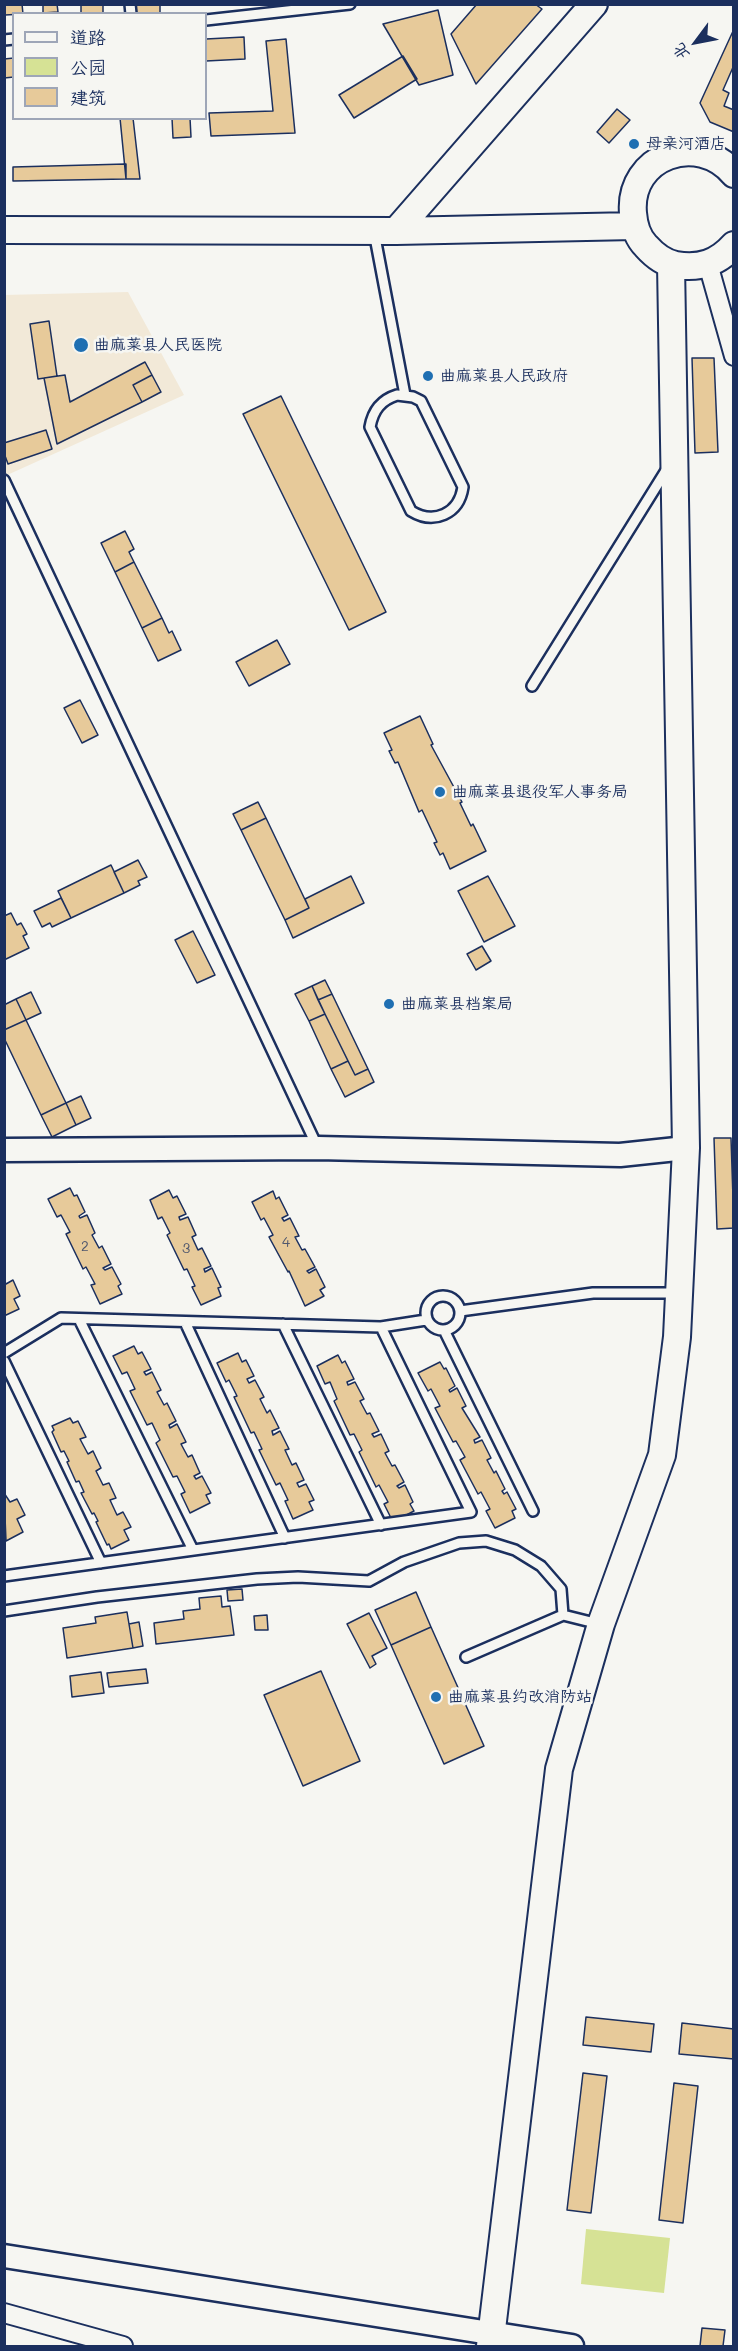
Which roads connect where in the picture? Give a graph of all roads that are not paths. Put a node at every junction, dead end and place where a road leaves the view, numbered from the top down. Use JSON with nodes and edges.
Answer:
{"nodes":[{"id":1,"x":350,"y":4,"type":"edge"},
{"id":2,"x":594,"y":4,"type":"edge"},
{"id":3,"x":207,"y":20,"type":"edge"},
{"id":4,"x":734,"y":174,"type":"edge"},
{"id":5,"x":634,"y":226,"type":"junction"},
{"id":6,"x":4,"y":230,"type":"edge"},
{"id":7,"x":385,"y":231,"type":"junction"},
{"id":8,"x":734,"y":245,"type":"edge"},
{"id":9,"x":671,"y":264,"type":"junction"},
{"id":10,"x":708,"y":264,"type":"junction"},
{"id":11,"x":734,"y":356,"type":"edge"},
{"id":12,"x":405,"y":395,"type":"junction"},
{"id":13,"x":674,"y":458,"type":"junction"},
{"id":14,"x":4,"y":480,"type":"edge"},
{"id":15,"x":532,"y":686,"type":"dead end"},
{"id":16,"x":318,"y":1148,"type":"junction"},
{"id":17,"x":686,"y":1148,"type":"junction"},
{"id":18,"x":4,"y":1150,"type":"edge"},
{"id":19,"x":679,"y":1293,"type":"junction"},
{"id":20,"x":460,"y":1311,"type":"junction"},
{"id":21,"x":79,"y":1319,"type":"junction"},
{"id":22,"x":426,"y":1320,"type":"junction"},
{"id":23,"x":185,"y":1322,"type":"junction"},
{"id":24,"x":283,"y":1324,"type":"junction"},
{"id":25,"x":381,"y":1327,"type":"junction"},
{"id":26,"x":444,"y":1330,"type":"junction"},
{"id":27,"x":4,"y":1353,"type":"edge"},
{"id":28,"x":4,"y":1360,"type":"edge"},
{"id":29,"x":533,"y":1511,"type":"dead end"},
{"id":30,"x":381,"y":1525,"type":"junction"},
{"id":31,"x":285,"y":1538,"type":"junction"},
{"id":32,"x":193,"y":1550,"type":"junction"},
{"id":33,"x":100,"y":1563,"type":"junction"},
{"id":34,"x":5,"y":1576,"type":"edge"},
{"id":35,"x":4,"y":1611,"type":"edge"},
{"id":36,"x":563,"y":1615,"type":"junction"},
{"id":37,"x":602,"y":1624,"type":"junction"},
{"id":38,"x":466,"y":1657,"type":"dead end"},
{"id":39,"x":4,"y":2256,"type":"edge"},
{"id":40,"x":4,"y":2313,"type":"edge"},
{"id":41,"x":491,"y":2340,"type":"edge"},
{"id":42,"x":105,"y":2344,"type":"edge"},
{"id":43,"x":123,"y":2346,"type":"edge"},
{"id":44,"x":572,"y":2346,"type":"edge"}],
"edges":[{"from":1,"to":3,"type":"lane"},
{"from":2,"to":7,"type":"main road"},
{"from":4,"to":5,"type":"main road"},
{"from":5,"to":7,"type":"main road"},
{"from":5,"to":9,"type":"main road"},
{"from":6,"to":7,"type":"main road"},
{"from":7,"to":12,"type":"lane"},
{"from":8,"to":10,"type":"main road"},
{"from":9,"to":10,"type":"main road"},
{"from":9,"to":13,"type":"main road"},
{"from":10,"to":11,"type":"street"},
{"from":12,"to":12,"type":"lane"},
{"from":13,"to":15,"type":"lane"},
{"from":13,"to":17,"type":"main road"},
{"from":14,"to":16,"type":"lane"},
{"from":16,"to":17,"type":"street"},
{"from":16,"to":18,"type":"street"},
{"from":17,"to":19,"type":"main road"},
{"from":19,"to":20,"type":"lane"},
{"from":19,"to":37,"type":"main road"},
{"from":20,"to":22,"type":"lane"},
{"from":20,"to":26,"type":"lane"},
{"from":21,"to":23,"type":"lane"},
{"from":21,"to":27,"type":"lane"},
{"from":21,"to":32,"type":"lane"},
{"from":22,"to":25,"type":"lane"},
{"from":22,"to":26,"type":"lane"},
{"from":23,"to":24,"type":"lane"},
{"from":23,"to":31,"type":"lane"},
{"from":24,"to":25,"type":"lane"},
{"from":24,"to":30,"type":"lane"},
{"from":25,"to":30,"type":"lane"},
{"from":26,"to":29,"type":"lane"},
{"from":28,"to":33,"type":"lane"},
{"from":30,"to":31,"type":"lane"},
{"from":31,"to":32,"type":"lane"},
{"from":32,"to":33,"type":"lane"},
{"from":33,"to":34,"type":"lane"},
{"from":35,"to":36,"type":"lane"},
{"from":36,"to":37,"type":"lane"},
{"from":36,"to":38,"type":"lane"},
{"from":37,"to":41,"type":"main road"},
{"from":39,"to":41,"type":"street"},
{"from":40,"to":42,"type":"street"},
{"from":41,"to":44,"type":"street"},
{"from":42,"to":43,"type":"street"}]}
